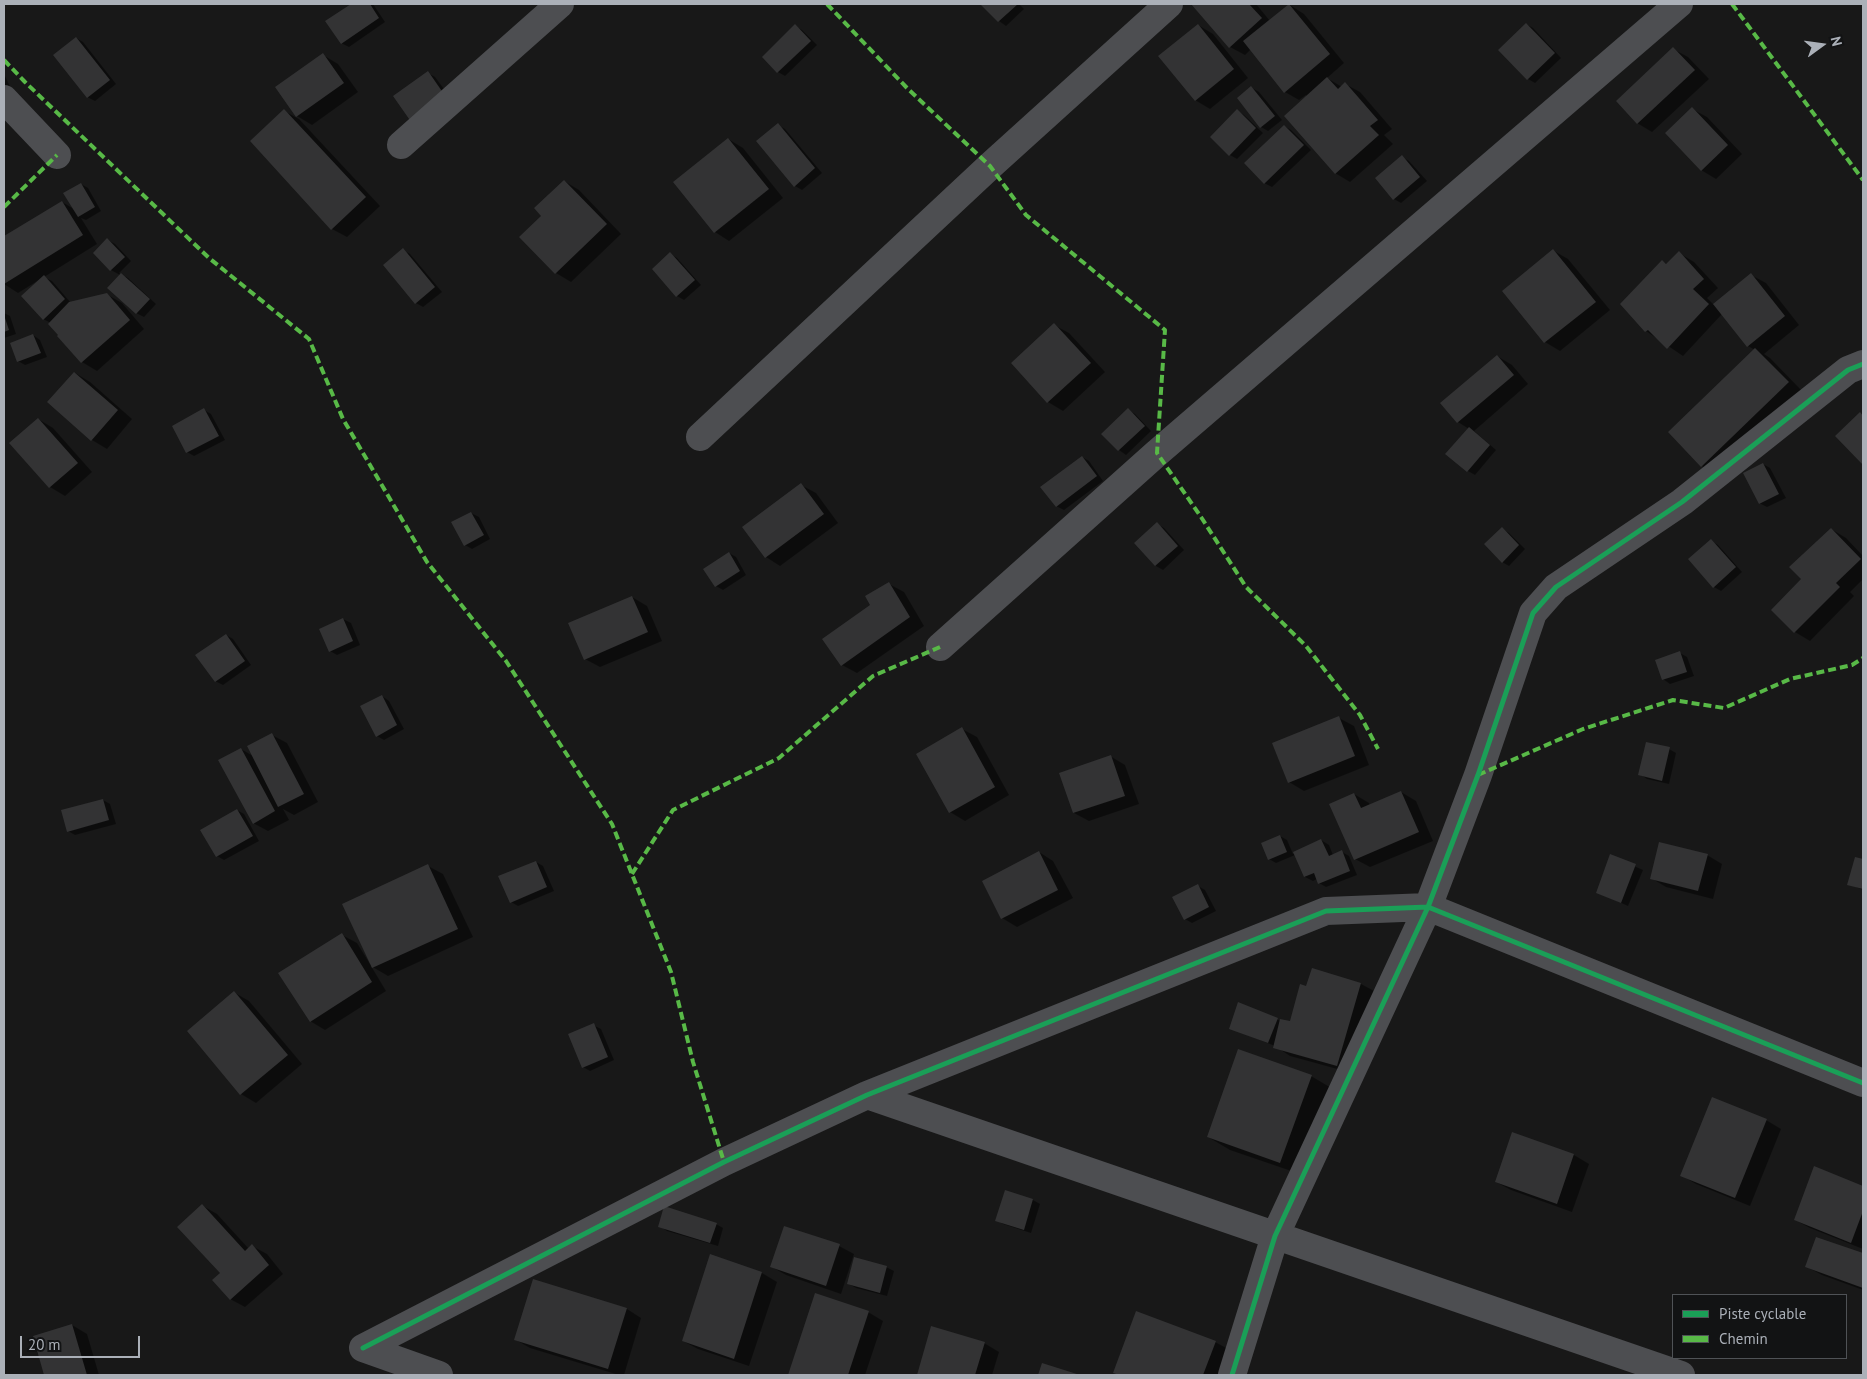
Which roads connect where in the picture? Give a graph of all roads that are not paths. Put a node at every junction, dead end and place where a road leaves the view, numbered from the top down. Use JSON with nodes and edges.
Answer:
{"nodes":[{"id":1,"x":560,"y":4,"type":"edge"},
{"id":2,"x":1169,"y":4,"type":"edge"},
{"id":3,"x":1679,"y":4,"type":"edge"},
{"id":4,"x":4,"y":100,"type":"edge"},
{"id":5,"x":401,"y":145,"type":"dead end"},
{"id":6,"x":56,"y":155,"type":"dead end"},
{"id":7,"x":1863,"y":364,"type":"edge"},
{"id":8,"x":700,"y":437,"type":"dead end"},
{"id":9,"x":940,"y":648,"type":"dead end"},
{"id":10,"x":1428,"y":908,"type":"junction"},
{"id":11,"x":1863,"y":1083,"type":"edge"},
{"id":12,"x":867,"y":1095,"type":"junction"},
{"id":13,"x":1275,"y":1236,"type":"junction"},
{"id":14,"x":439,"y":1375,"type":"edge"},
{"id":15,"x":1232,"y":1375,"type":"edge"},
{"id":16,"x":1680,"y":1375,"type":"edge"}],
"edges":[{"from":1,"to":5,"type":"street"},
{"from":2,"to":8,"type":"street"},
{"from":3,"to":9,"type":"street"},
{"from":4,"to":6,"type":"street"},
{"from":7,"to":10,"type":"street"},
{"from":10,"to":11,"type":"street"},
{"from":10,"to":12,"type":"street"},
{"from":10,"to":13,"type":"street"},
{"from":12,"to":13,"type":"street"},
{"from":12,"to":14,"type":"street"},
{"from":13,"to":15,"type":"street"},
{"from":13,"to":16,"type":"street"}]}
